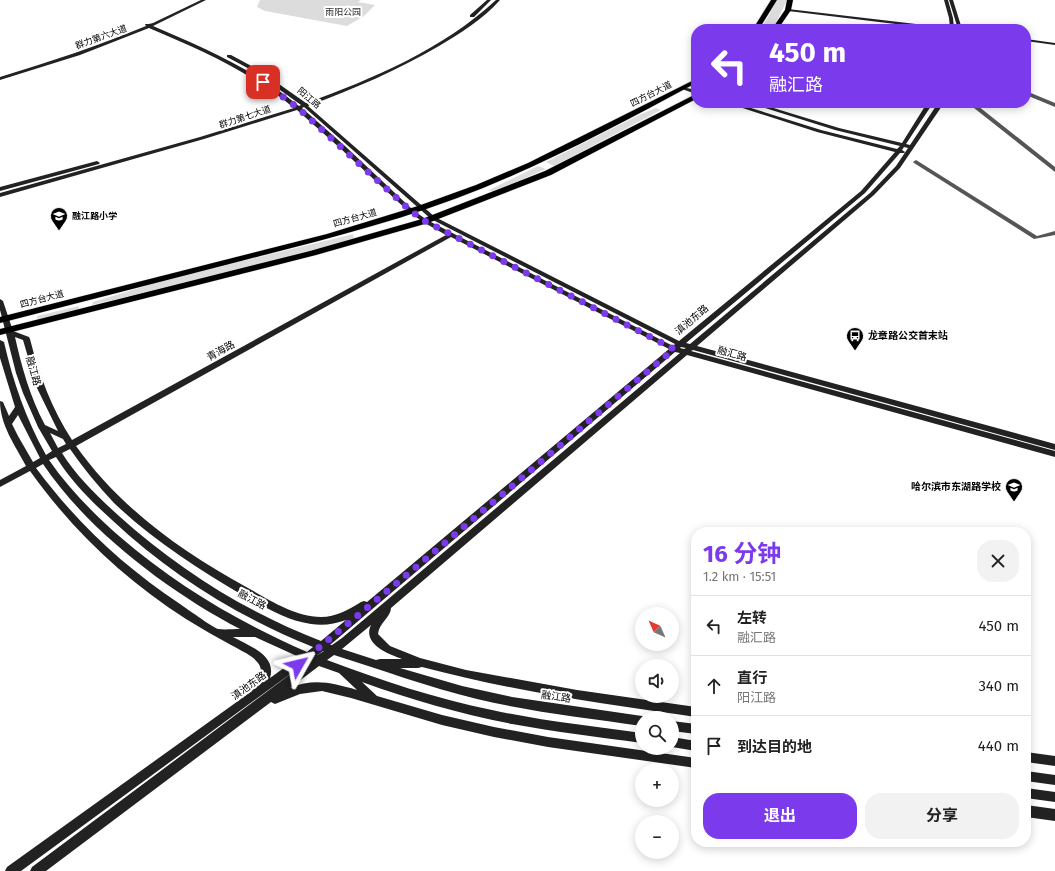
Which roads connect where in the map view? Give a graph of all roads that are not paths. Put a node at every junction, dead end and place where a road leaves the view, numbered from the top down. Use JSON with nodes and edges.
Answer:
{"nodes":[{"id":1,"x":198,"y":0,"type":"edge"},
{"id":2,"x":204,"y":0,"type":"edge"},
{"id":3,"x":489,"y":0,"type":"edge"},
{"id":4,"x":498,"y":0,"type":"edge"},
{"id":5,"x":774,"y":0,"type":"edge"},
{"id":6,"x":790,"y":0,"type":"edge"},
{"id":7,"x":946,"y":0,"type":"edge"},
{"id":8,"x":951,"y":0,"type":"edge"},
{"id":9,"x":788,"y":10,"type":"junction"},
{"id":10,"x":152,"y":24,"type":"junction"},
{"id":11,"x":759,"y":24,"type":"edge"},
{"id":12,"x":778,"y":24,"type":"edge"},
{"id":13,"x":906,"y":24,"type":"edge"},
{"id":14,"x":952,"y":24,"type":"edge"},
{"id":15,"x":958,"y":24,"type":"edge"},
{"id":16,"x":1031,"y":41,"type":"edge"},
{"id":17,"x":1055,"y":44,"type":"edge"},
{"id":18,"x":0,"y":78,"type":"edge"},
{"id":19,"x":691,"y":85,"type":"edge"},
{"id":20,"x":1031,"y":95,"type":"edge"},
{"id":21,"x":691,"y":99,"type":"edge"},
{"id":22,"x":303,"y":104,"type":"junction"},
{"id":23,"x":293,"y":105,"type":"junction"},
{"id":24,"x":1055,"y":105,"type":"edge"},
{"id":25,"x":298,"y":108,"type":"junction"},
{"id":26,"x":746,"y":108,"type":"edge"},
{"id":27,"x":768,"y":108,"type":"edge"},
{"id":28,"x":927,"y":108,"type":"edge"},
{"id":29,"x":938,"y":108,"type":"edge"},
{"id":30,"x":977,"y":108,"type":"edge"},
{"id":31,"x":901,"y":148,"type":"junction"},
{"id":32,"x":910,"y":150,"type":"junction"},
{"id":33,"x":916,"y":162,"type":"dead end"},
{"id":34,"x":1055,"y":170,"type":"edge"},
{"id":35,"x":0,"y":189,"type":"edge"},
{"id":36,"x":0,"y":195,"type":"edge"},
{"id":37,"x":421,"y":208,"type":"junction"},
{"id":38,"x":411,"y":211,"type":"junction"},
{"id":39,"x":429,"y":219,"type":"junction"},
{"id":40,"x":1055,"y":233,"type":"edge"},
{"id":41,"x":452,"y":234,"type":"junction"},
{"id":42,"x":0,"y":301,"type":"edge"},
{"id":43,"x":4,"y":319,"type":"edge"},
{"id":44,"x":7,"y":331,"type":"edge"},
{"id":45,"x":0,"y":342,"type":"edge"},
{"id":46,"x":682,"y":348,"type":"junction"},
{"id":47,"x":0,"y":404,"type":"edge"},
{"id":48,"x":18,"y":408,"type":"junction"},
{"id":49,"x":8,"y":426,"type":"junction"},
{"id":50,"x":42,"y":427,"type":"junction"},
{"id":51,"x":69,"y":441,"type":"junction"},
{"id":52,"x":1055,"y":447,"type":"edge"},
{"id":53,"x":57,"y":453,"type":"junction"},
{"id":54,"x":1055,"y":454,"type":"edge"},
{"id":55,"x":44,"y":459,"type":"junction"},
{"id":56,"x":31,"y":466,"type":"junction"},
{"id":57,"x":0,"y":484,"type":"edge"},
{"id":58,"x":392,"y":588,"type":"junction"},
{"id":59,"x":394,"y":599,"type":"junction"},
{"id":60,"x":218,"y":633,"type":"junction"},
{"id":61,"x":257,"y":633,"type":"junction"},
{"id":62,"x":322,"y":646,"type":"junction"},
{"id":63,"x":333,"y":650,"type":"junction"},
{"id":64,"x":309,"y":657,"type":"junction"},
{"id":65,"x":320,"y":661,"type":"junction"},
{"id":66,"x":374,"y":663,"type":"junction"},
{"id":67,"x":425,"y":664,"type":"junction"},
{"id":68,"x":337,"y":668,"type":"junction"},
{"id":69,"x":252,"y":697,"type":"junction"},
{"id":70,"x":376,"y":700,"type":"junction"},
{"id":71,"x":258,"y":707,"type":"junction"},
{"id":72,"x":691,"y":711,"type":"edge"},
{"id":73,"x":635,"y":720,"type":"edge"},
{"id":74,"x":679,"y":727,"type":"edge"},
{"id":75,"x":691,"y":728,"type":"edge"},
{"id":76,"x":635,"y":737,"type":"edge"},
{"id":77,"x":679,"y":743,"type":"edge"},
{"id":78,"x":691,"y":745,"type":"edge"},
{"id":79,"x":1031,"y":758,"type":"edge"},
{"id":80,"x":1055,"y":761,"type":"edge"},
{"id":81,"x":691,"y":762,"type":"edge"},
{"id":82,"x":1031,"y":777,"type":"edge"},
{"id":83,"x":1055,"y":780,"type":"edge"},
{"id":84,"x":1031,"y":795,"type":"edge"},
{"id":85,"x":1055,"y":797,"type":"edge"},
{"id":86,"x":1031,"y":812,"type":"edge"},
{"id":87,"x":1055,"y":815,"type":"edge"},
{"id":88,"x":11,"y":871,"type":"edge"},
{"id":89,"x":36,"y":871,"type":"edge"}],
"edges":[{"from":1,"to":10,"type":"street","name":"群力第六大道"},
{"from":2,"to":10,"type":"street","name":"群力第六大道"},
{"from":3,"to":22,"type":"street","name":"群力第七大道"},
{"from":4,"to":22,"type":"street","name":"群力第七大道"},
{"from":5,"to":11,"type":"main road"},
{"from":6,"to":9,"type":"main road"},
{"from":7,"to":14,"type":"street"},
{"from":8,"to":15,"type":"street"},
{"from":9,"to":12,"type":"main road"},
{"from":9,"to":13,"type":"street"},
{"from":10,"to":18,"type":"street","name":"群力第六大道"},
{"from":10,"to":22,"type":"street","name":"阳江路"},
{"from":10,"to":23,"type":"street","name":"阳江路"},
{"from":16,"to":17,"type":"street"},
{"from":19,"to":37,"type":"main road","name":"四方台大道"},
{"from":20,"to":24,"type":"street"},
{"from":21,"to":39,"type":"main road"},
{"from":22,"to":23,"type":"street","name":"群力第七大道"},
{"from":22,"to":25,"type":"street","name":"群力第七大道"},
{"from":22,"to":37,"type":"street","name":"阳江路"},
{"from":23,"to":25,"type":"street","name":"阳江路"},
{"from":23,"to":35,"type":"street","name":"群力第七大道"},
{"from":25,"to":36,"type":"street","name":"群力第七大道"},
{"from":25,"to":38,"type":"street","name":"阳江路"},
{"from":26,"to":31,"type":"street"},
{"from":27,"to":31,"type":"street"},
{"from":28,"to":31,"type":"street","name":"滇池东路"},
{"from":29,"to":32,"type":"street","name":"滇池东路"},
{"from":30,"to":34,"type":"street"},
{"from":31,"to":32,"type":"street"},
{"from":31,"to":46,"type":"street","name":"滇池东路"},
{"from":32,"to":46,"type":"street","name":"滇池东路"},
{"from":33,"to":40,"type":"street"},
{"from":37,"to":38,"type":"main road","name":"四方台大道"},
{"from":37,"to":39,"type":"street","name":"阳江路"},
{"from":38,"to":39,"type":"street","name":"阳江路"},
{"from":38,"to":43,"type":"main road","name":"四方台大道"},
{"from":39,"to":41,"type":"street","name":"融汇路"},
{"from":39,"to":44,"type":"main road"},
{"from":39,"to":46,"type":"street","name":"融汇路"},
{"from":41,"to":46,"type":"street","name":"融汇路"},
{"from":41,"to":51,"type":"street","name":"青海路"},
{"from":42,"to":43,"type":"street","name":"融江路"},
{"from":43,"to":44,"type":"street","name":"融江路"},
{"from":44,"to":50,"type":"street","name":"融江路"},
{"from":44,"to":51,"type":"street"},
{"from":45,"to":48,"type":"street"},
{"from":46,"to":52,"type":"street","name":"融汇路"},
{"from":46,"to":54,"type":"street","name":"融汇路"},
{"from":46,"to":58,"type":"street","name":"滇池东路"},
{"from":46,"to":59,"type":"street","name":"滇池东路"},
{"from":47,"to":49,"type":"street"},
{"from":48,"to":49,"type":"street"},
{"from":48,"to":55,"type":"street"},
{"from":49,"to":56,"type":"street"},
{"from":50,"to":51,"type":"street"},
{"from":50,"to":53,"type":"street","name":"融江路"},
{"from":51,"to":53,"type":"street","name":"青海路"},
{"from":51,"to":58,"type":"street"},
{"from":53,"to":55,"type":"street","name":"青海路"},
{"from":53,"to":62,"type":"street","name":"融江路"},
{"from":55,"to":56,"type":"street","name":"青海路"},
{"from":55,"to":61,"type":"street"},
{"from":56,"to":57,"type":"street","name":"青海路"},
{"from":56,"to":60,"type":"street"},
{"from":58,"to":62,"type":"street","name":"滇池东路"},
{"from":59,"to":63,"type":"street","name":"滇池东路"},
{"from":59,"to":67,"type":"street"},
{"from":60,"to":61,"type":"street"},
{"from":60,"to":69,"type":"street"},
{"from":61,"to":64,"type":"street"},
{"from":62,"to":63,"type":"street","name":"融江路"},
{"from":62,"to":64,"type":"street","name":"滇池东路"},
{"from":63,"to":65,"type":"street","name":"滇池东路"},
{"from":63,"to":66,"type":"street","name":"融江路"},
{"from":64,"to":65,"type":"street"},
{"from":64,"to":69,"type":"street","name":"滇池东路"},
{"from":65,"to":68,"type":"street"},
{"from":65,"to":71,"type":"street","name":"滇池东路"},
{"from":66,"to":67,"type":"street"},
{"from":66,"to":73,"type":"street","name":"融江路"},
{"from":67,"to":72,"type":"street"},
{"from":68,"to":70,"type":"street"},
{"from":68,"to":76,"type":"street"},
{"from":69,"to":88,"type":"street","name":"滇池东路"},
{"from":70,"to":71,"type":"street"},
{"from":70,"to":81,"type":"street"},
{"from":71,"to":89,"type":"street","name":"滇池东路"},
{"from":74,"to":75,"type":"street"},
{"from":77,"to":78,"type":"street"},
{"from":79,"to":80,"type":"street"},
{"from":82,"to":83,"type":"street"},
{"from":84,"to":85,"type":"street"},
{"from":86,"to":87,"type":"street"}]}
